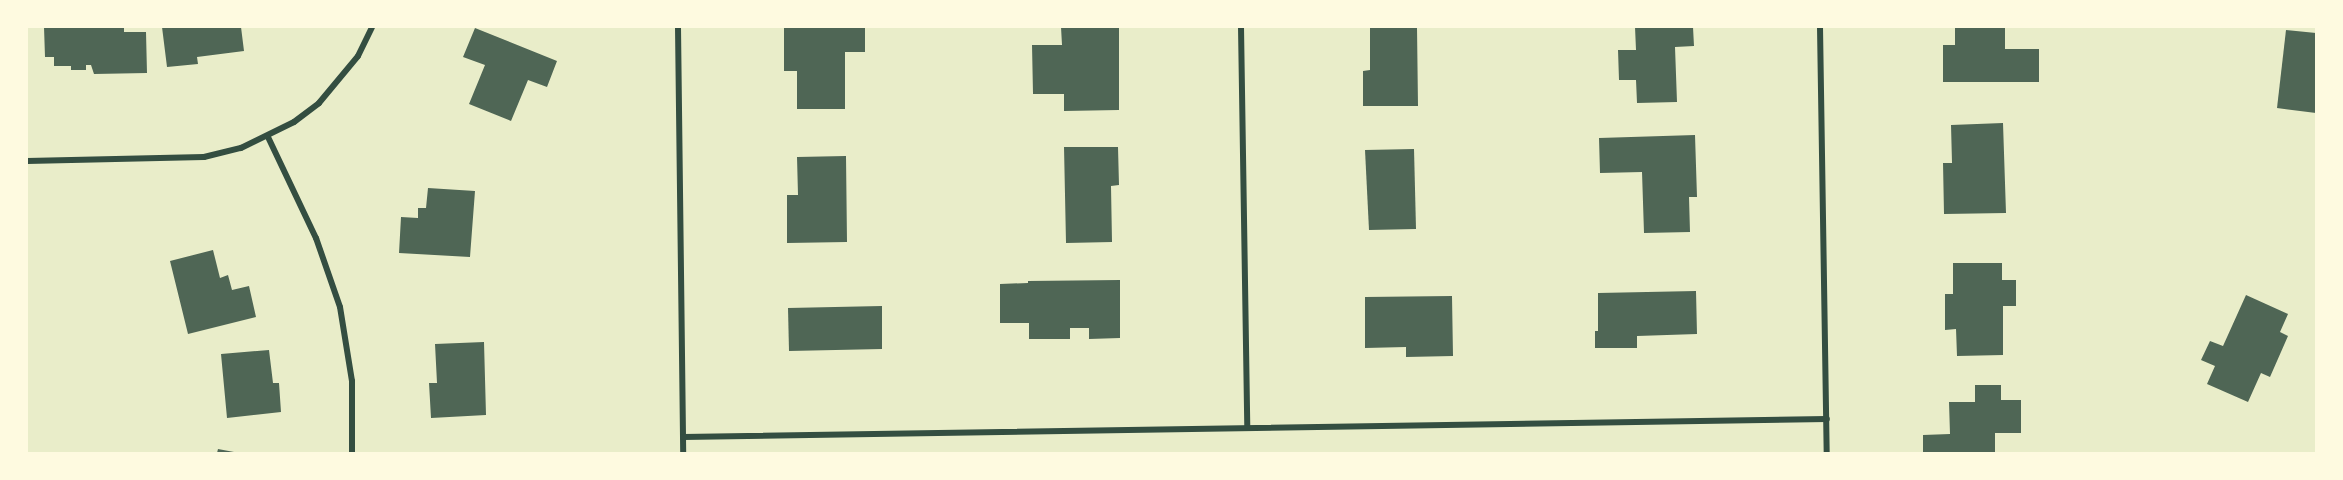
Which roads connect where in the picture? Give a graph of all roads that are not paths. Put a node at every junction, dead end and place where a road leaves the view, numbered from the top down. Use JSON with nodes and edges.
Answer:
{"nodes":[{"id":1,"x":372,"y":27,"type":"edge"},
{"id":2,"x":678,"y":27,"type":"edge"},
{"id":3,"x":1241,"y":27,"type":"edge"},
{"id":4,"x":1820,"y":27,"type":"edge"},
{"id":5,"x":268,"y":136,"type":"junction"},
{"id":6,"x":27,"y":160,"type":"edge"},
{"id":7,"x":1827,"y":419,"type":"junction"},
{"id":8,"x":1247,"y":428,"type":"junction"},
{"id":9,"x":682,"y":437,"type":"junction"},
{"id":10,"x":352,"y":453,"type":"edge"},
{"id":11,"x":683,"y":453,"type":"edge"},
{"id":12,"x":1827,"y":453,"type":"edge"}],
"edges":[{"from":1,"to":5,"type":"street"},
{"from":2,"to":9,"type":"street"},
{"from":3,"to":8,"type":"street"},
{"from":4,"to":7,"type":"street"},
{"from":5,"to":6,"type":"street"},
{"from":5,"to":10,"type":"street"},
{"from":7,"to":8,"type":"street"},
{"from":7,"to":12,"type":"street"},
{"from":8,"to":9,"type":"street"},
{"from":9,"to":11,"type":"street"}]}
